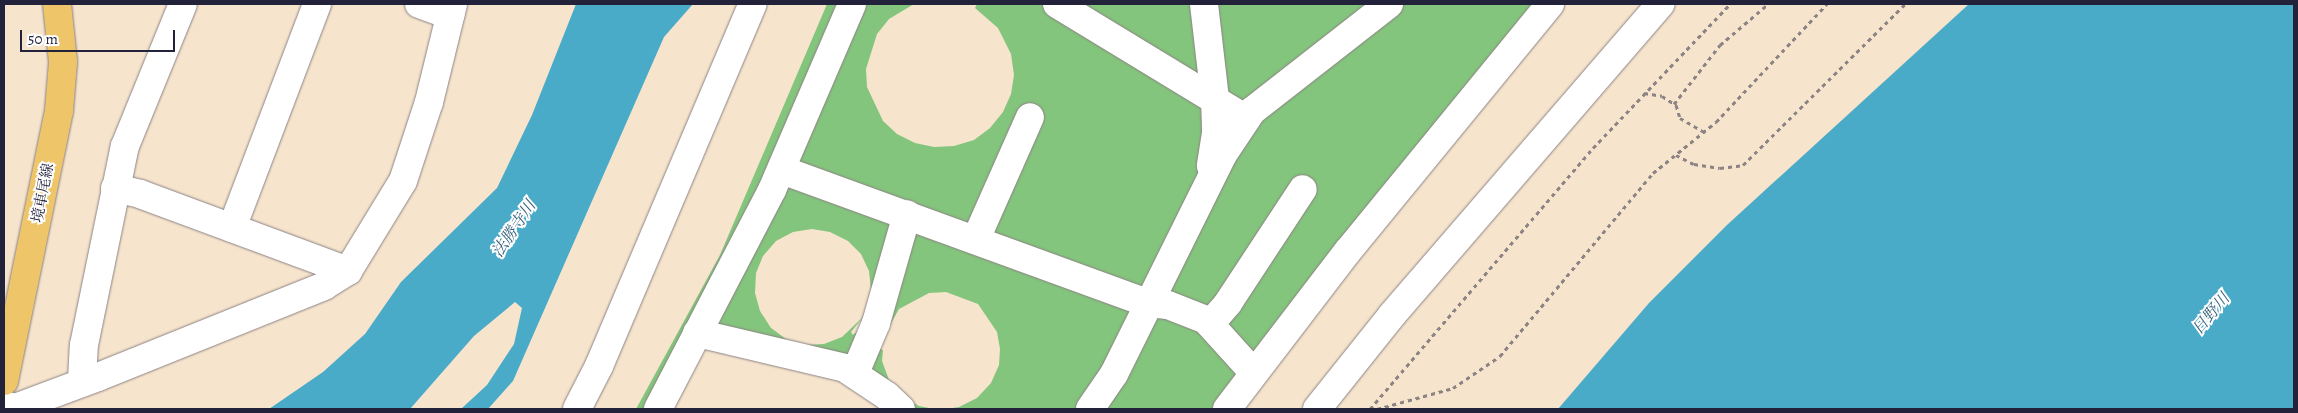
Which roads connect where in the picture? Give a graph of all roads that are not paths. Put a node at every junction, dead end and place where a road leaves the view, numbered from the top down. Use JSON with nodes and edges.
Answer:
{"nodes":[{"id":1,"x":57,"y":4,"type":"edge"},
{"id":2,"x":183,"y":4,"type":"edge"},
{"id":3,"x":317,"y":4,"type":"edge"},
{"id":4,"x":419,"y":4,"type":"edge"},
{"id":5,"x":753,"y":4,"type":"edge"},
{"id":6,"x":852,"y":4,"type":"edge"},
{"id":7,"x":1057,"y":4,"type":"edge"},
{"id":8,"x":1204,"y":4,"type":"edge"},
{"id":9,"x":1389,"y":4,"type":"edge"},
{"id":10,"x":1550,"y":4,"type":"edge"},
{"id":11,"x":1660,"y":4,"type":"edge"},
{"id":12,"x":452,"y":9,"type":"edge"},
{"id":13,"x":1215,"y":99,"type":"junction"},
{"id":14,"x":1030,"y":118,"type":"dead end"},
{"id":15,"x":1246,"y":119,"type":"junction"},
{"id":16,"x":782,"y":170,"type":"junction"},
{"id":17,"x":1209,"y":180,"type":"junction"},
{"id":18,"x":115,"y":188,"type":"junction"},
{"id":19,"x":1303,"y":189,"type":"dead end"},
{"id":20,"x":907,"y":214,"type":"junction"},
{"id":21,"x":232,"y":228,"type":"junction"},
{"id":22,"x":976,"y":239,"type":"junction"},
{"id":23,"x":348,"y":271,"type":"junction"},
{"id":24,"x":1148,"y":303,"type":"junction"},
{"id":25,"x":1210,"y":324,"type":"junction"},
{"id":26,"x":697,"y":333,"type":"junction"},
{"id":27,"x":1253,"y":372,"type":"junction"},
{"id":28,"x":854,"y":373,"type":"junction"},
{"id":29,"x":82,"y":380,"type":"junction"},
{"id":30,"x":4,"y":381,"type":"edge"},
{"id":31,"x":4,"y":405,"type":"edge"},
{"id":32,"x":577,"y":409,"type":"edge"},
{"id":33,"x":658,"y":409,"type":"edge"},
{"id":34,"x":901,"y":409,"type":"edge"},
{"id":35,"x":1090,"y":409,"type":"edge"},
{"id":36,"x":1227,"y":409,"type":"edge"},
{"id":37,"x":1317,"y":409,"type":"edge"}],
"edges":[{"from":1,"to":30,"type":"main road","name":"境車尾線"},
{"from":2,"to":18,"type":"street"},
{"from":3,"to":21,"type":"street"},
{"from":4,"to":12,"type":"street"},
{"from":5,"to":32,"type":"street"},
{"from":6,"to":16,"type":"street"},
{"from":7,"to":13,"type":"street"},
{"from":8,"to":13,"type":"street"},
{"from":9,"to":15,"type":"street"},
{"from":10,"to":27,"type":"street"},
{"from":11,"to":37,"type":"street"},
{"from":12,"to":23,"type":"street"},
{"from":13,"to":15,"type":"street"},
{"from":13,"to":17,"type":"street"},
{"from":14,"to":22,"type":"street"},
{"from":15,"to":17,"type":"street"},
{"from":16,"to":20,"type":"street"},
{"from":16,"to":26,"type":"street"},
{"from":17,"to":24,"type":"street"},
{"from":18,"to":21,"type":"street"},
{"from":18,"to":29,"type":"street"},
{"from":19,"to":25,"type":"street"},
{"from":20,"to":22,"type":"street"},
{"from":20,"to":28,"type":"street"},
{"from":21,"to":23,"type":"street"},
{"from":22,"to":24,"type":"street"},
{"from":23,"to":29,"type":"street"},
{"from":24,"to":25,"type":"street"},
{"from":24,"to":35,"type":"street"},
{"from":25,"to":27,"type":"street"},
{"from":26,"to":28,"type":"street"},
{"from":26,"to":33,"type":"street"},
{"from":27,"to":36,"type":"street"},
{"from":28,"to":34,"type":"street"},
{"from":29,"to":31,"type":"street"}]}
